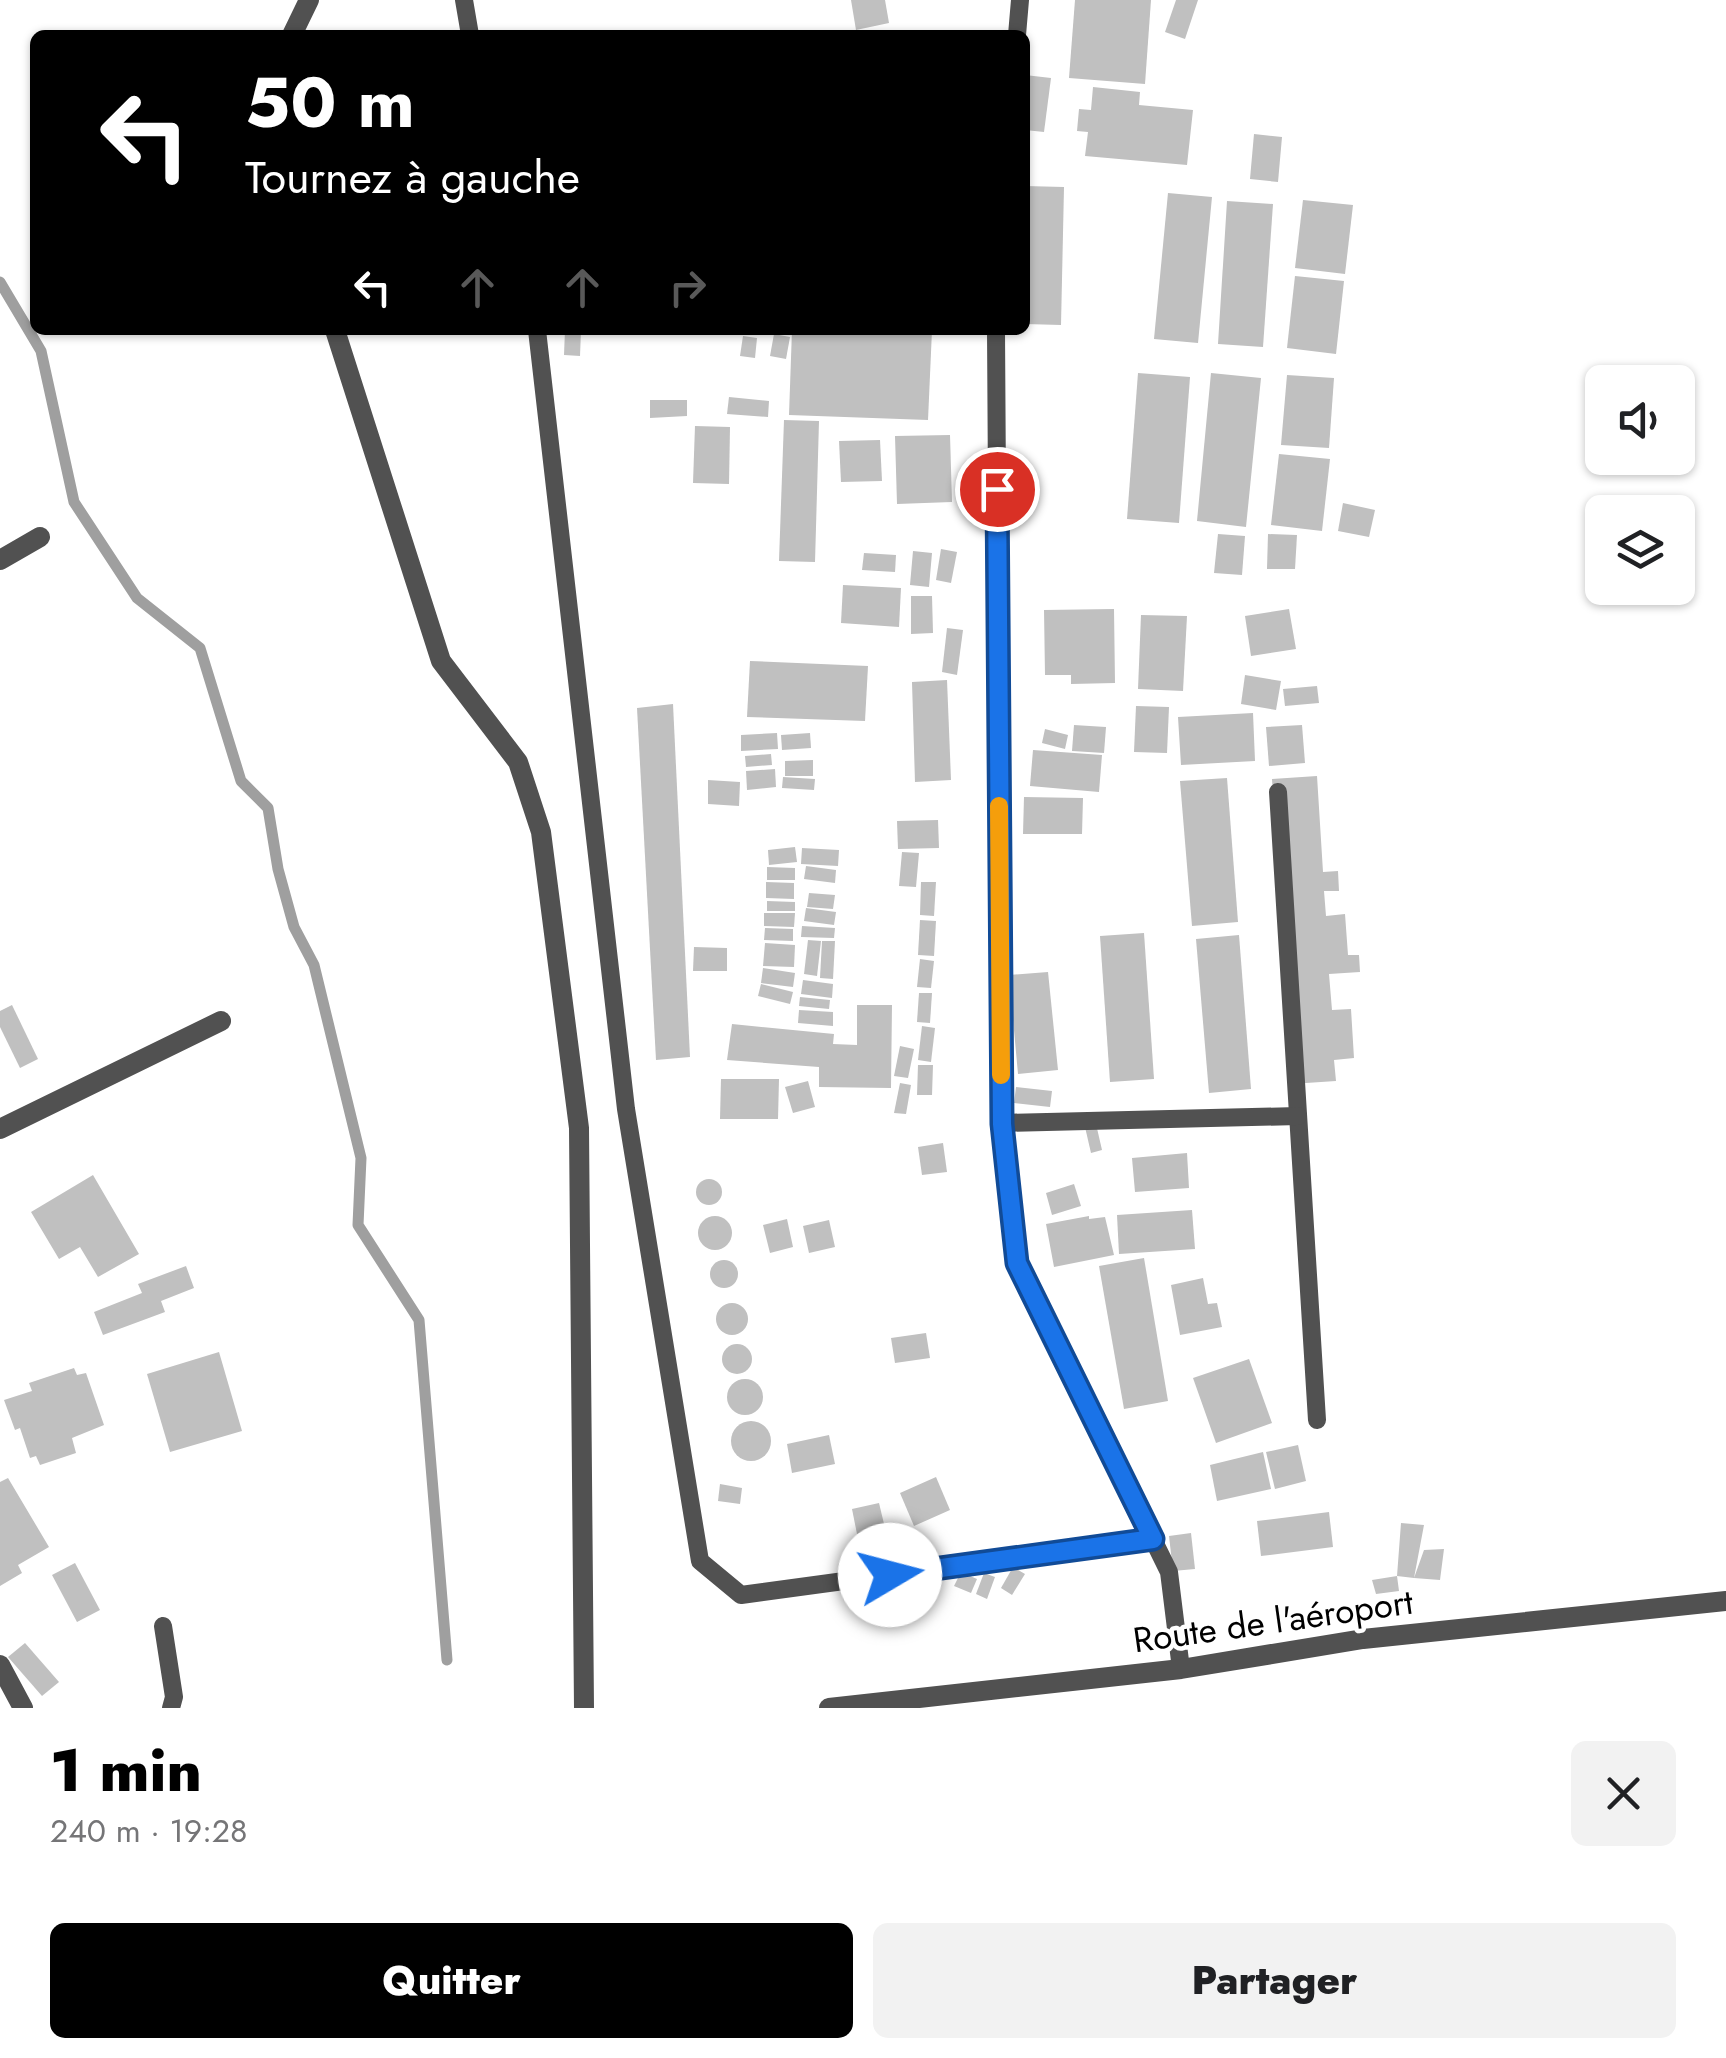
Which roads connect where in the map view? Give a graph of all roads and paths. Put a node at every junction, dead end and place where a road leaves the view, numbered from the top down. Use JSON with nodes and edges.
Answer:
{"nodes":[{"id":1,"x":309,"y":0,"type":"edge"},
{"id":2,"x":464,"y":0,"type":"edge"},
{"id":3,"x":1020,"y":0,"type":"edge"},
{"id":4,"x":294,"y":30,"type":"edge"},
{"id":5,"x":469,"y":30,"type":"edge"},
{"id":6,"x":1018,"y":30,"type":"edge"},
{"id":7,"x":337,"y":335,"type":"edge"},
{"id":8,"x":538,"y":335,"type":"edge"},
{"id":9,"x":996,"y":335,"type":"edge"},
{"id":10,"x":40,"y":537,"type":"dead end"},
{"id":11,"x":0,"y":560,"type":"edge"},
{"id":12,"x":1278,"y":792,"type":"dead end"},
{"id":13,"x":221,"y":1020,"type":"dead end"},
{"id":14,"x":1298,"y":1116,"type":"junction"},
{"id":15,"x":1002,"y":1124,"type":"junction"},
{"id":16,"x":0,"y":1128,"type":"edge"},
{"id":17,"x":1317,"y":1420,"type":"dead end"},
{"id":18,"x":1153,"y":1539,"type":"junction"},
{"id":19,"x":1726,"y":1601,"type":"edge"},
{"id":20,"x":163,"y":1626,"type":"dead end"},
{"id":21,"x":0,"y":1665,"type":"edge"},
{"id":22,"x":1181,"y":1669,"type":"junction"},
{"id":23,"x":23,"y":1708,"type":"edge"},
{"id":24,"x":171,"y":1708,"type":"edge"},
{"id":25,"x":584,"y":1708,"type":"edge"},
{"id":26,"x":829,"y":1708,"type":"edge"}],
"edges":[{"from":1,"to":4,"type":"street"},
{"from":2,"to":5,"type":"lane"},
{"from":3,"to":6,"type":"lane"},
{"from":7,"to":25,"type":"street"},
{"from":8,"to":18,"type":"lane"},
{"from":9,"to":15,"type":"lane"},
{"from":10,"to":11,"type":"street"},
{"from":12,"to":14,"type":"lane"},
{"from":13,"to":16,"type":"street"},
{"from":14,"to":15,"type":"lane"},
{"from":14,"to":17,"type":"lane"},
{"from":15,"to":18,"type":"lane"},
{"from":18,"to":22,"type":"lane"},
{"from":19,"to":22,"type":"street","name":"Route de l'aéroport"},
{"from":20,"to":24,"type":"lane"},
{"from":21,"to":23,"type":"street"},
{"from":22,"to":26,"type":"street","name":"Route de l'aéroport"}]}
